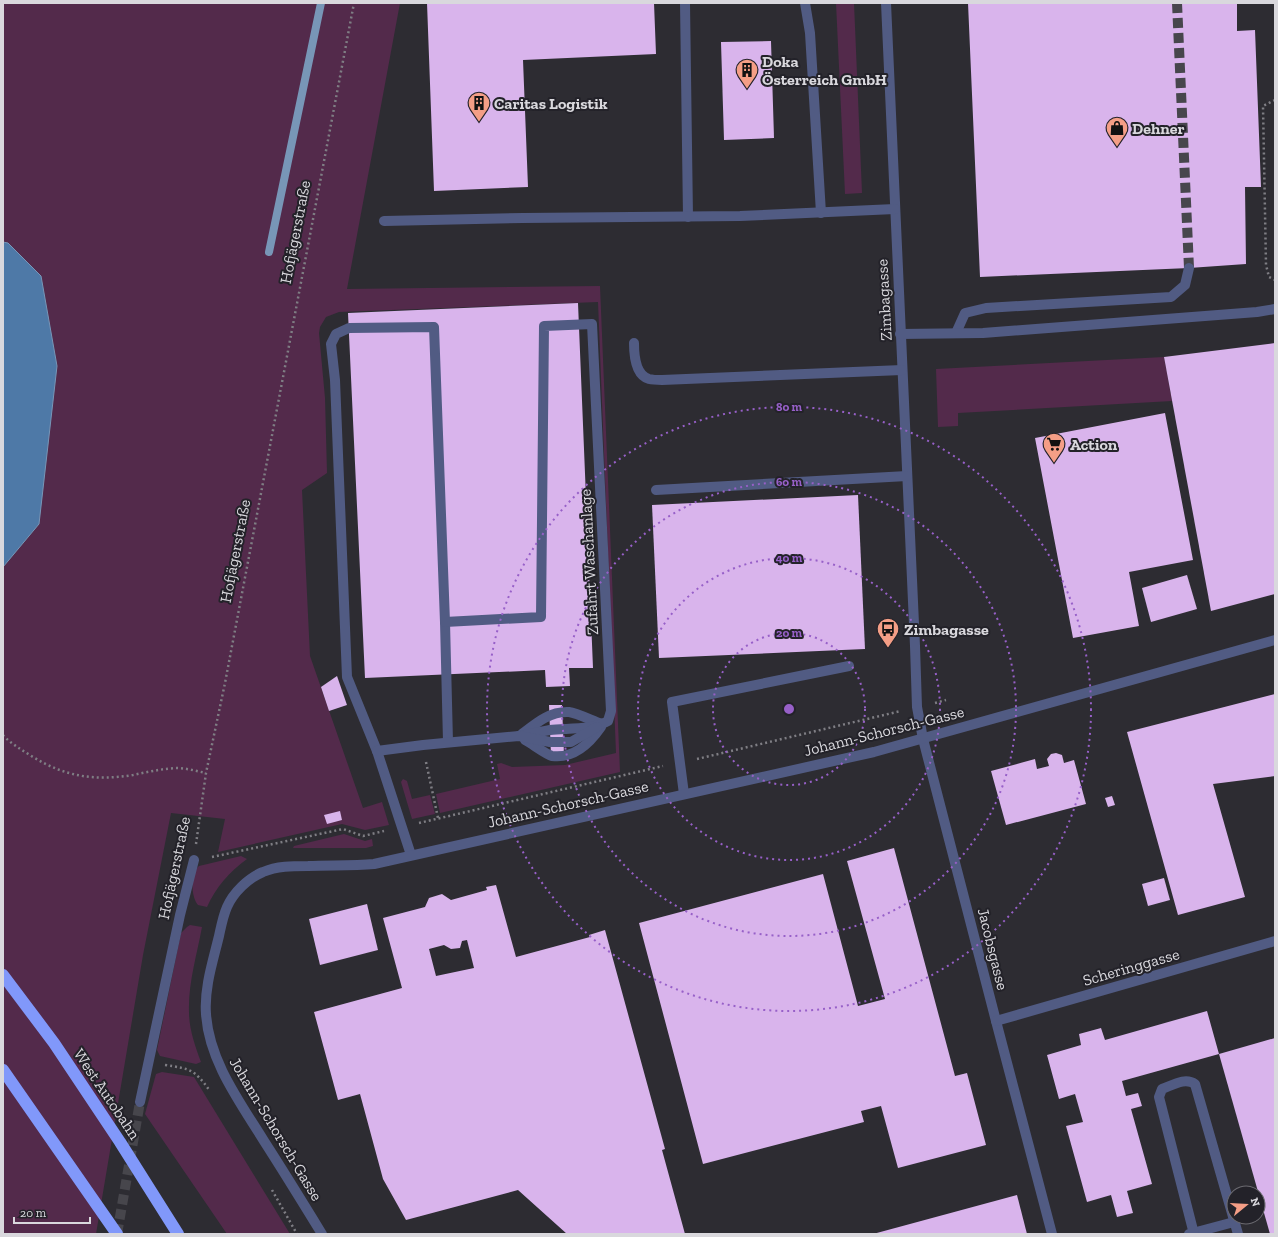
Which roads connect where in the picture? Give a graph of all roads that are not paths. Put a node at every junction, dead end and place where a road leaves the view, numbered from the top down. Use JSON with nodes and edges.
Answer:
{"nodes":[{"id":1,"x":685,"y":3,"type":"edge"},
{"id":2,"x":805,"y":3,"type":"edge"},
{"id":3,"x":886,"y":3,"type":"edge"},
{"id":4,"x":895,"y":209,"type":"junction"},
{"id":5,"x":820,"y":213,"type":"junction"},
{"id":6,"x":688,"y":217,"type":"junction"},
{"id":7,"x":384,"y":221,"type":"dead end"},
{"id":8,"x":1189,"y":268,"type":"tunnel mouth"},
{"id":9,"x":1275,"y":309,"type":"edge"},
{"id":10,"x":956,"y":333,"type":"junction"},
{"id":11,"x":900,"y":334,"type":"junction"},
{"id":12,"x":634,"y":343,"type":"dead end"},
{"id":13,"x":902,"y":370,"type":"junction"},
{"id":14,"x":907,"y":476,"type":"junction"},
{"id":15,"x":656,"y":490,"type":"dead end"},
{"id":16,"x":445,"y":622,"type":"junction"},
{"id":17,"x":1275,"y":640,"type":"edge"},
{"id":18,"x":849,"y":666,"type":"dead end"},
{"id":19,"x":602,"y":724,"type":"junction"},
{"id":20,"x":518,"y":736,"type":"junction"},
{"id":21,"x":924,"y":739,"type":"junction"},
{"id":22,"x":448,"y":742,"type":"junction"},
{"id":23,"x":377,"y":751,"type":"junction"},
{"id":24,"x":684,"y":794,"type":"junction"},
{"id":25,"x":411,"y":855,"type":"junction"},
{"id":26,"x":194,"y":860,"type":"road end"},
{"id":27,"x":1275,"y":941,"type":"edge"},
{"id":28,"x":3,"y":975,"type":"edge"},
{"id":29,"x":996,"y":1021,"type":"junction"},
{"id":30,"x":3,"y":1070,"type":"edge"},
{"id":31,"x":140,"y":1102,"type":"tunnel mouth"},
{"id":32,"x":1226,"y":1194,"type":"edge"},
{"id":33,"x":1226,"y":1224,"type":"edge"},
{"id":34,"x":117,"y":1234,"type":"edge"},
{"id":35,"x":178,"y":1234,"type":"edge"},
{"id":36,"x":322,"y":1234,"type":"edge"},
{"id":37,"x":1052,"y":1234,"type":"edge"},
{"id":38,"x":1192,"y":1234,"type":"edge"}],
"edges":[{"from":1,"to":6,"type":"street"},
{"from":2,"to":5,"type":"street"},
{"from":3,"to":4,"type":"street","name":"Zimbagasse"},
{"from":4,"to":5,"type":"street"},
{"from":4,"to":11,"type":"street","name":"Zimbagasse"},
{"from":5,"to":6,"type":"street"},
{"from":6,"to":7,"type":"street"},
{"from":8,"to":10,"type":"street"},
{"from":9,"to":10,"type":"street"},
{"from":10,"to":11,"type":"street"},
{"from":11,"to":13,"type":"street","name":"Zimbagasse"},
{"from":12,"to":13,"type":"street"},
{"from":13,"to":14,"type":"street","name":"Zimbagasse"},
{"from":14,"to":15,"type":"street"},
{"from":14,"to":21,"type":"street","name":"Zimbagasse"},
{"from":16,"to":19,"type":"street","name":"Zufahrt Waschanlage"},
{"from":16,"to":22,"type":"street"},
{"from":16,"to":23,"type":"street"},
{"from":17,"to":21,"type":"street","name":"Johann-Schorsch-Gasse"},
{"from":18,"to":24,"type":"street"},
{"from":19,"to":20,"type":"street"},
{"from":19,"to":20,"type":"street"},
{"from":19,"to":20,"type":"street"},
{"from":20,"to":22,"type":"street"},
{"from":21,"to":24,"type":"street","name":"Johann-Schorsch-Gasse"},
{"from":21,"to":29,"type":"street","name":"Jacobsgasse"},
{"from":22,"to":23,"type":"street"},
{"from":23,"to":25,"type":"street"},
{"from":24,"to":25,"type":"street","name":"Johann-Schorsch-Gasse"},
{"from":25,"to":36,"type":"street","name":"Johann-Schorsch-Gasse"},
{"from":26,"to":31,"type":"street","name":"Hofjägerstraße"},
{"from":27,"to":29,"type":"street","name":"Scheringgasse"},
{"from":28,"to":35,"type":"highway","name":"West Autobahn"},
{"from":29,"to":37,"type":"street","name":"Jacobsgasse"},
{"from":30,"to":34,"type":"highway"},
{"from":32,"to":38,"type":"street"},
{"from":33,"to":38,"type":"street"}]}
